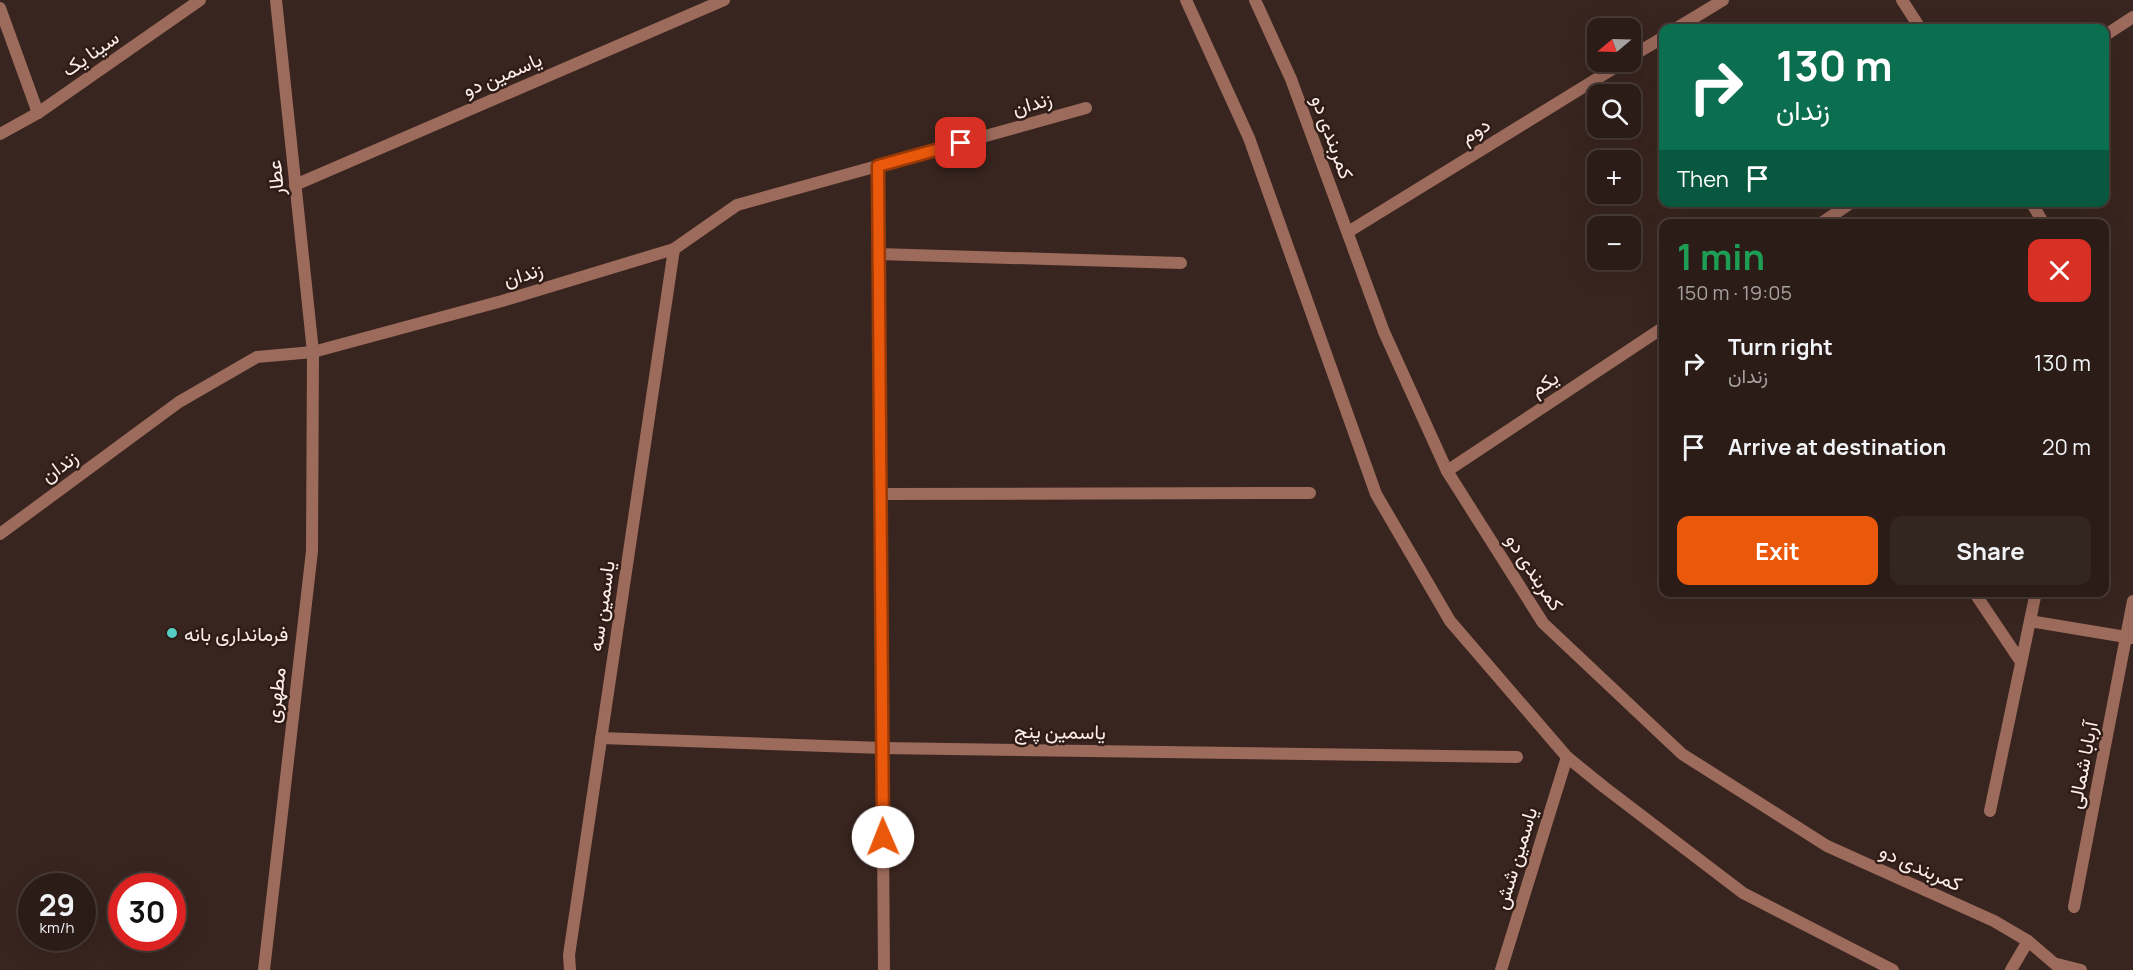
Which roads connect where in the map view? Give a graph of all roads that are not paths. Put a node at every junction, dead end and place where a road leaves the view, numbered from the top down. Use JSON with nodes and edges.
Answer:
{"nodes":[{"id":1,"x":200,"y":0,"type":"edge"},
{"id":2,"x":276,"y":0,"type":"edge"},
{"id":3,"x":724,"y":0,"type":"edge"},
{"id":4,"x":1186,"y":0,"type":"edge"},
{"id":5,"x":1255,"y":0,"type":"edge"},
{"id":6,"x":1723,"y":0,"type":"edge"},
{"id":7,"x":1902,"y":0,"type":"edge"},
{"id":8,"x":0,"y":8,"type":"edge"},
{"id":9,"x":2133,"y":17,"type":"edge"},
{"id":10,"x":1684,"y":24,"type":"edge"},
{"id":11,"x":1917,"y":24,"type":"edge"},
{"id":12,"x":2109,"y":33,"type":"edge"},
{"id":13,"x":1659,"y":40,"type":"edge"},
{"id":14,"x":1641,"y":51,"type":"edge"},
{"id":15,"x":1608,"y":72,"type":"edge"},
{"id":16,"x":1086,"y":108,"type":"dead end"},
{"id":17,"x":38,"y":113,"type":"junction"},
{"id":18,"x":0,"y":134,"type":"edge"},
{"id":19,"x":878,"y":166,"type":"junction"},
{"id":20,"x":295,"y":185,"type":"junction"},
{"id":21,"x":1845,"y":207,"type":"edge"},
{"id":22,"x":1827,"y":219,"type":"edge"},
{"id":23,"x":1348,"y":232,"type":"junction"},
{"id":24,"x":674,"y":249,"type":"junction"},
{"id":25,"x":878,"y":254,"type":"junction"},
{"id":26,"x":1181,"y":262,"type":"dead end"},
{"id":27,"x":1659,"y":330,"type":"edge"},
{"id":28,"x":313,"y":352,"type":"junction"},
{"id":29,"x":1447,"y":471,"type":"junction"},
{"id":30,"x":1310,"y":493,"type":"dead end"},
{"id":31,"x":880,"y":494,"type":"junction"},
{"id":32,"x":0,"y":534,"type":"edge"},
{"id":33,"x":1977,"y":597,"type":"edge"},
{"id":34,"x":2035,"y":597,"type":"edge"},
{"id":35,"x":2133,"y":601,"type":"edge"},
{"id":36,"x":2030,"y":621,"type":"junction"},
{"id":37,"x":2129,"y":638,"type":"edge"},
{"id":38,"x":2021,"y":662,"type":"junction"},
{"id":39,"x":602,"y":738,"type":"junction"},
{"id":40,"x":882,"y":748,"type":"junction"},
{"id":41,"x":1517,"y":757,"type":"dead end"},
{"id":42,"x":1567,"y":757,"type":"junction"},
{"id":43,"x":1990,"y":811,"type":"dead end"},
{"id":44,"x":2074,"y":907,"type":"dead end"},
{"id":45,"x":2028,"y":941,"type":"junction"},
{"id":46,"x":1880,"y":967,"type":"edge"},
{"id":47,"x":2060,"y":967,"type":"edge"},
{"id":48,"x":264,"y":970,"type":"edge"},
{"id":49,"x":570,"y":970,"type":"edge"},
{"id":50,"x":884,"y":970,"type":"edge"},
{"id":51,"x":1501,"y":970,"type":"edge"},
{"id":52,"x":1893,"y":970,"type":"edge"},
{"id":53,"x":2012,"y":970,"type":"edge"},
{"id":54,"x":2081,"y":970,"type":"edge"}],
"edges":[{"from":1,"to":17,"type":"street","name":"سینا یک"},
{"from":2,"to":20,"type":"street","name":"عطار"},
{"from":3,"to":20,"type":"street","name":"یاسمین دو"},
{"from":4,"to":42,"type":"street"},
{"from":5,"to":23,"type":"street","name":"کمربندی دو"},
{"from":6,"to":10,"type":"street"},
{"from":7,"to":11,"type":"street"},
{"from":8,"to":17,"type":"street"},
{"from":9,"to":12,"type":"street"},
{"from":13,"to":14,"type":"street"},
{"from":15,"to":23,"type":"street","name":"دوم"},
{"from":16,"to":19,"type":"street","name":"زندان"},
{"from":17,"to":18,"type":"street","name":"سینا یک"},
{"from":19,"to":24,"type":"street","name":"زندان"},
{"from":19,"to":25,"type":"street"},
{"from":20,"to":28,"type":"street","name":"عطار"},
{"from":21,"to":22,"type":"street"},
{"from":23,"to":29,"type":"street","name":"کمربندی دو"},
{"from":24,"to":28,"type":"street","name":"زندان"},
{"from":24,"to":39,"type":"street","name":"یاسمین سه"},
{"from":25,"to":26,"type":"street"},
{"from":25,"to":31,"type":"street"},
{"from":27,"to":29,"type":"street","name":"یکم"},
{"from":28,"to":32,"type":"street","name":"زندان"},
{"from":28,"to":48,"type":"street","name":"مطهری"},
{"from":29,"to":45,"type":"street","name":"کمربندی دو"},
{"from":30,"to":31,"type":"street"},
{"from":31,"to":40,"type":"street"},
{"from":33,"to":38,"type":"street"},
{"from":34,"to":36,"type":"street"},
{"from":35,"to":37,"type":"street","name":"آربابا شمالی"},
{"from":36,"to":37,"type":"street"},
{"from":36,"to":38,"type":"street"},
{"from":37,"to":44,"type":"street","name":"آربابا شمالی"},
{"from":38,"to":43,"type":"street"},
{"from":39,"to":40,"type":"street","name":"یاسمین پنج"},
{"from":39,"to":49,"type":"street","name":"یاسمین سه"},
{"from":40,"to":41,"type":"street","name":"یاسمین پنج"},
{"from":40,"to":50,"type":"street"},
{"from":42,"to":46,"type":"street"},
{"from":42,"to":51,"type":"street","name":"یاسمین شش"},
{"from":45,"to":47,"type":"street","name":"کمربندی دو"},
{"from":45,"to":53,"type":"street"},
{"from":46,"to":52,"type":"street"},
{"from":47,"to":54,"type":"street"}]}
